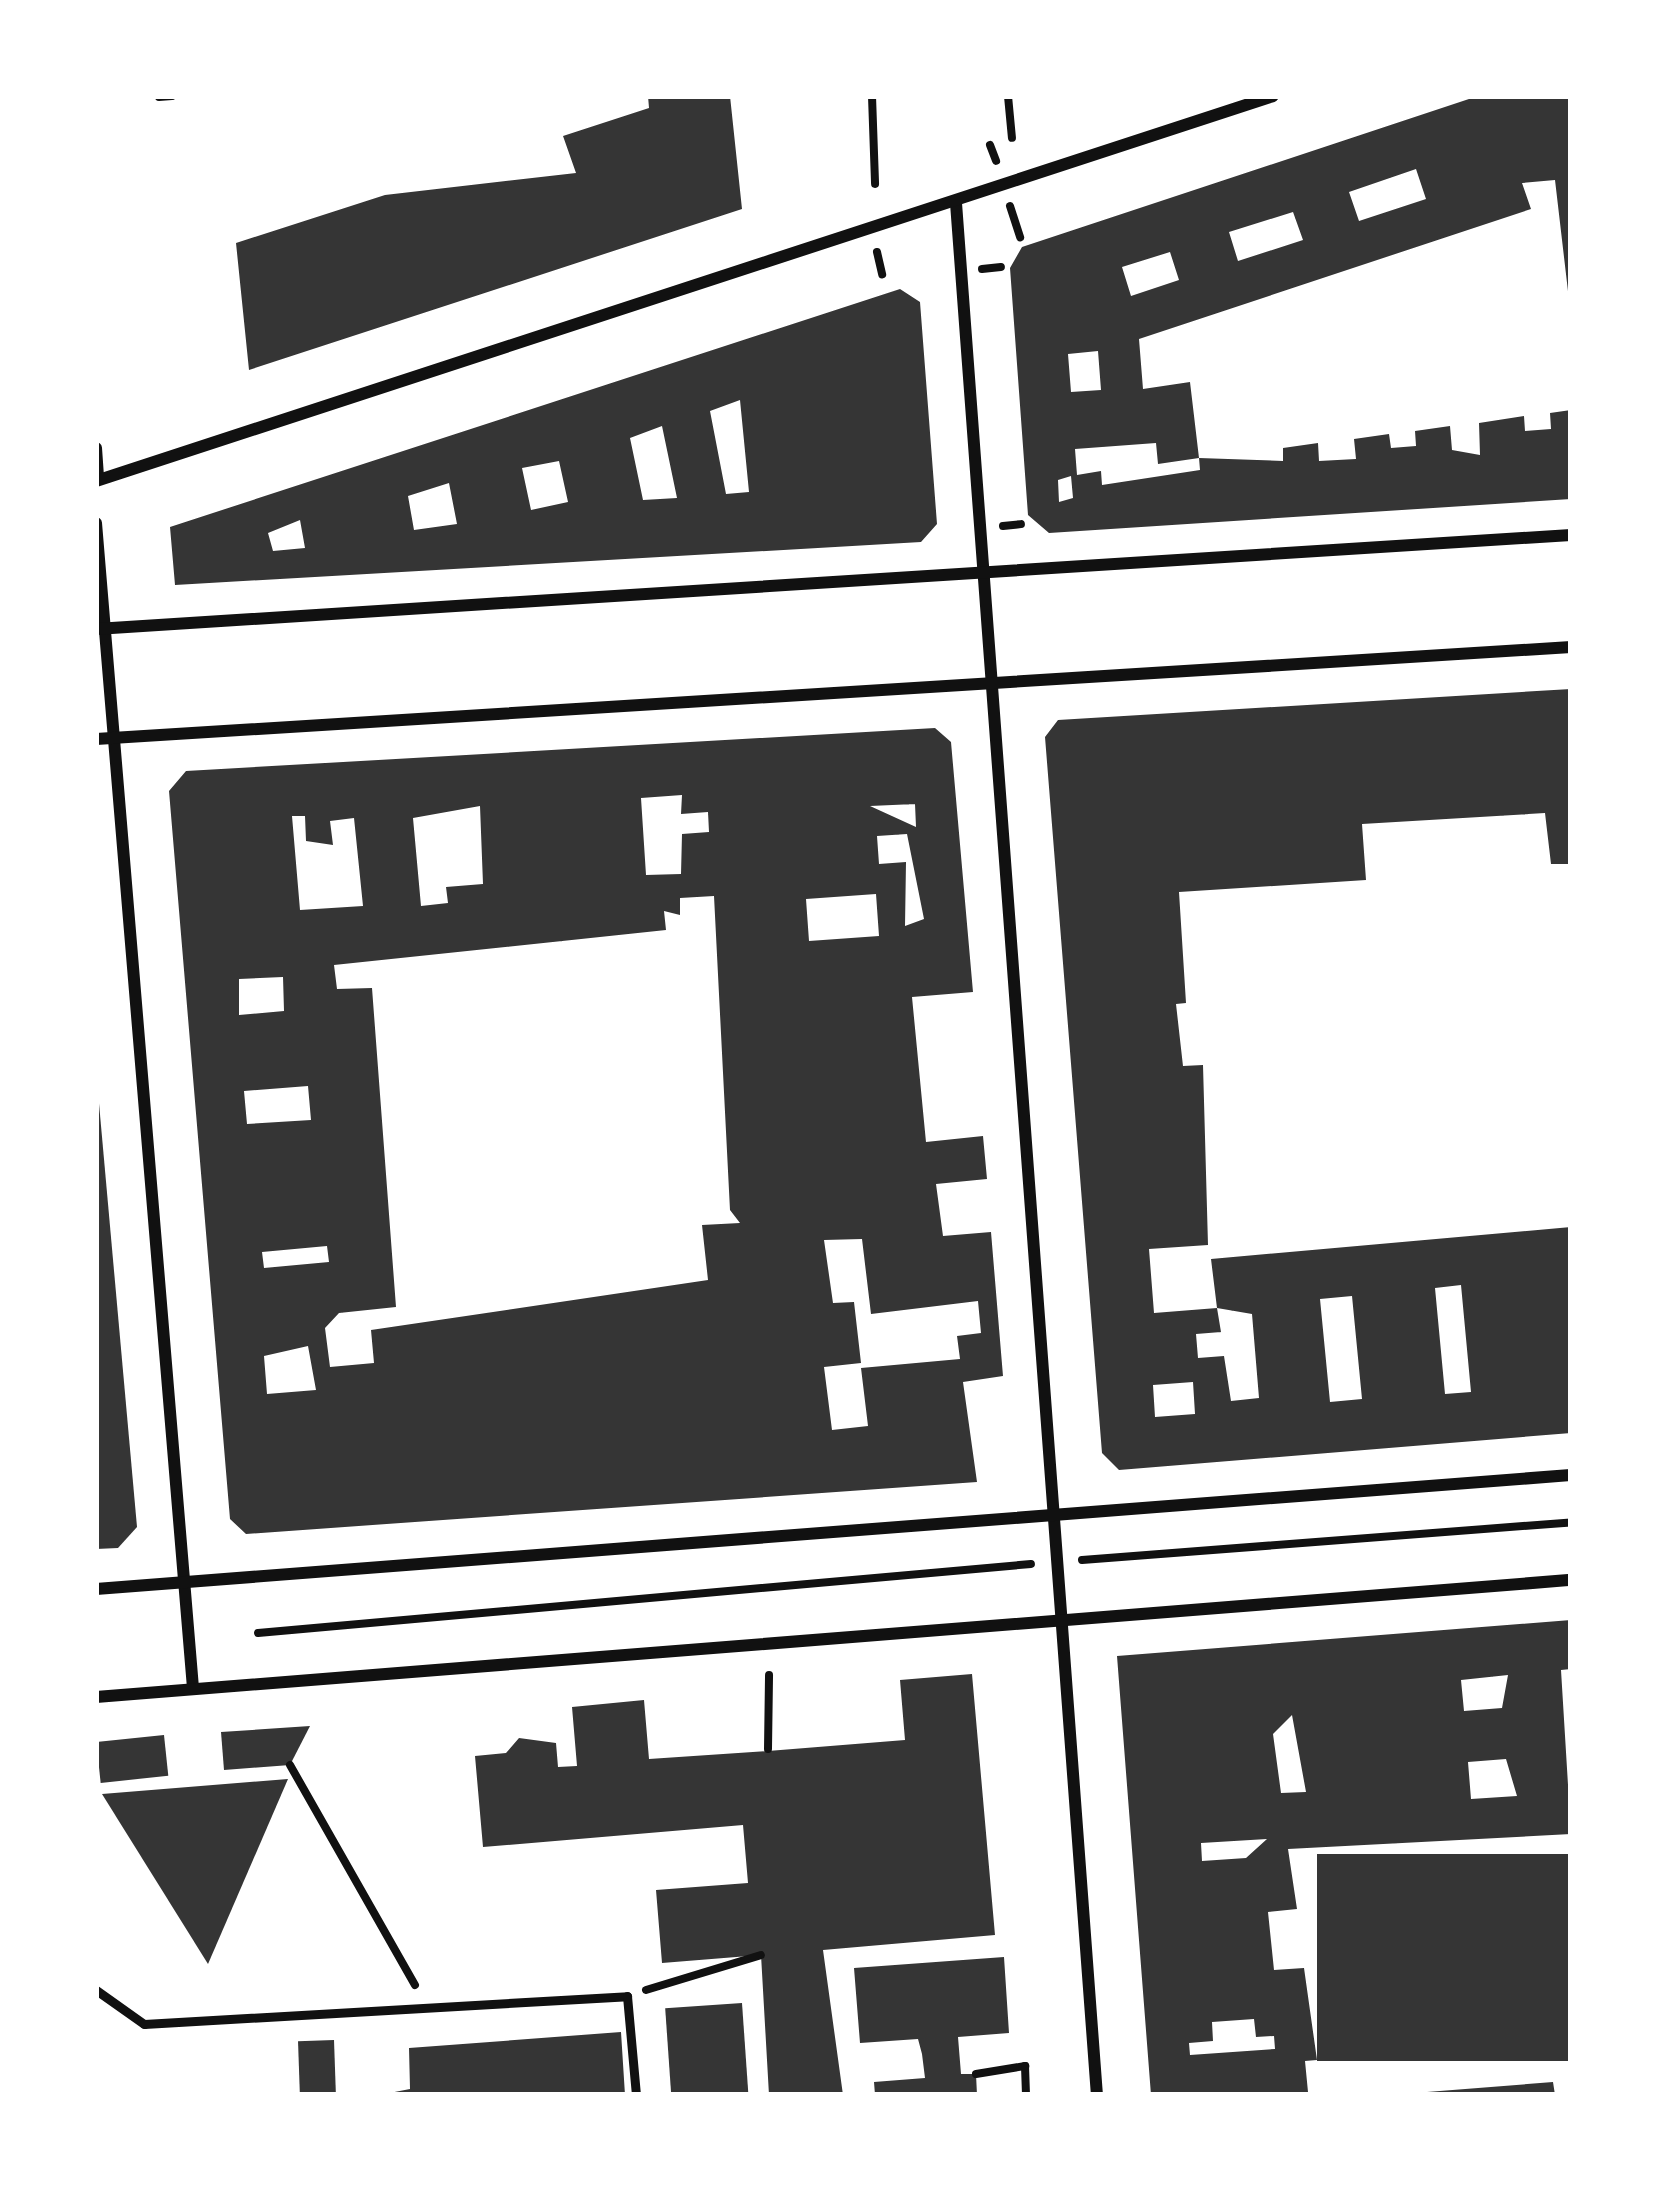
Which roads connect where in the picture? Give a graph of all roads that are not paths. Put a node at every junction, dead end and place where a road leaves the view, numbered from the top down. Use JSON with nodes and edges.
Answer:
{"nodes":[{"id":1,"x":1274,"y":96,"type":"edge"},
{"id":2,"x":956,"y":203,"type":"junction"},
{"id":3,"x":96,"y":448,"type":"edge"},
{"id":4,"x":97,"y":480,"type":"edge"},
{"id":5,"x":96,"y":523,"type":"edge"},
{"id":6,"x":1571,"y":535,"type":"edge"},
{"id":7,"x":987,"y":573,"type":"junction"},
{"id":8,"x":100,"y":629,"type":"edge"},
{"id":9,"x":1571,"y":647,"type":"edge"},
{"id":10,"x":998,"y":685,"type":"junction"},
{"id":11,"x":115,"y":738,"type":"junction"},
{"id":12,"x":96,"y":739,"type":"edge"},
{"id":13,"x":1571,"y":1474,"type":"edge"},
{"id":14,"x":1055,"y":1510,"type":"junction"},
{"id":15,"x":1571,"y":1580,"type":"edge"},
{"id":16,"x":184,"y":1581,"type":"junction"},
{"id":17,"x":96,"y":1589,"type":"edge"},
{"id":18,"x":1064,"y":1622,"type":"junction"},
{"id":19,"x":193,"y":1688,"type":"junction"},
{"id":20,"x":96,"y":1697,"type":"edge"},
{"id":21,"x":96,"y":1990,"type":"edge"},
{"id":22,"x":636,"y":2095,"type":"edge"},
{"id":23,"x":1097,"y":2095,"type":"edge"}],
"edges":[{"from":1,"to":2,"type":"street"},
{"from":2,"to":4,"type":"street"},
{"from":2,"to":7,"type":"street"},
{"from":3,"to":4,"type":"street"},
{"from":5,"to":8,"type":"street"},
{"from":6,"to":7,"type":"street"},
{"from":7,"to":8,"type":"street"},
{"from":7,"to":10,"type":"street"},
{"from":8,"to":11,"type":"street"},
{"from":9,"to":10,"type":"street"},
{"from":10,"to":11,"type":"street"},
{"from":10,"to":14,"type":"street"},
{"from":11,"to":12,"type":"street"},
{"from":11,"to":16,"type":"street"},
{"from":13,"to":14,"type":"street"},
{"from":14,"to":16,"type":"street"},
{"from":14,"to":18,"type":"street"},
{"from":15,"to":18,"type":"street"},
{"from":16,"to":17,"type":"street"},
{"from":16,"to":19,"type":"street"},
{"from":18,"to":19,"type":"street"},
{"from":18,"to":23,"type":"street"},
{"from":19,"to":20,"type":"street"},
{"from":21,"to":22,"type":"lane"}]}
